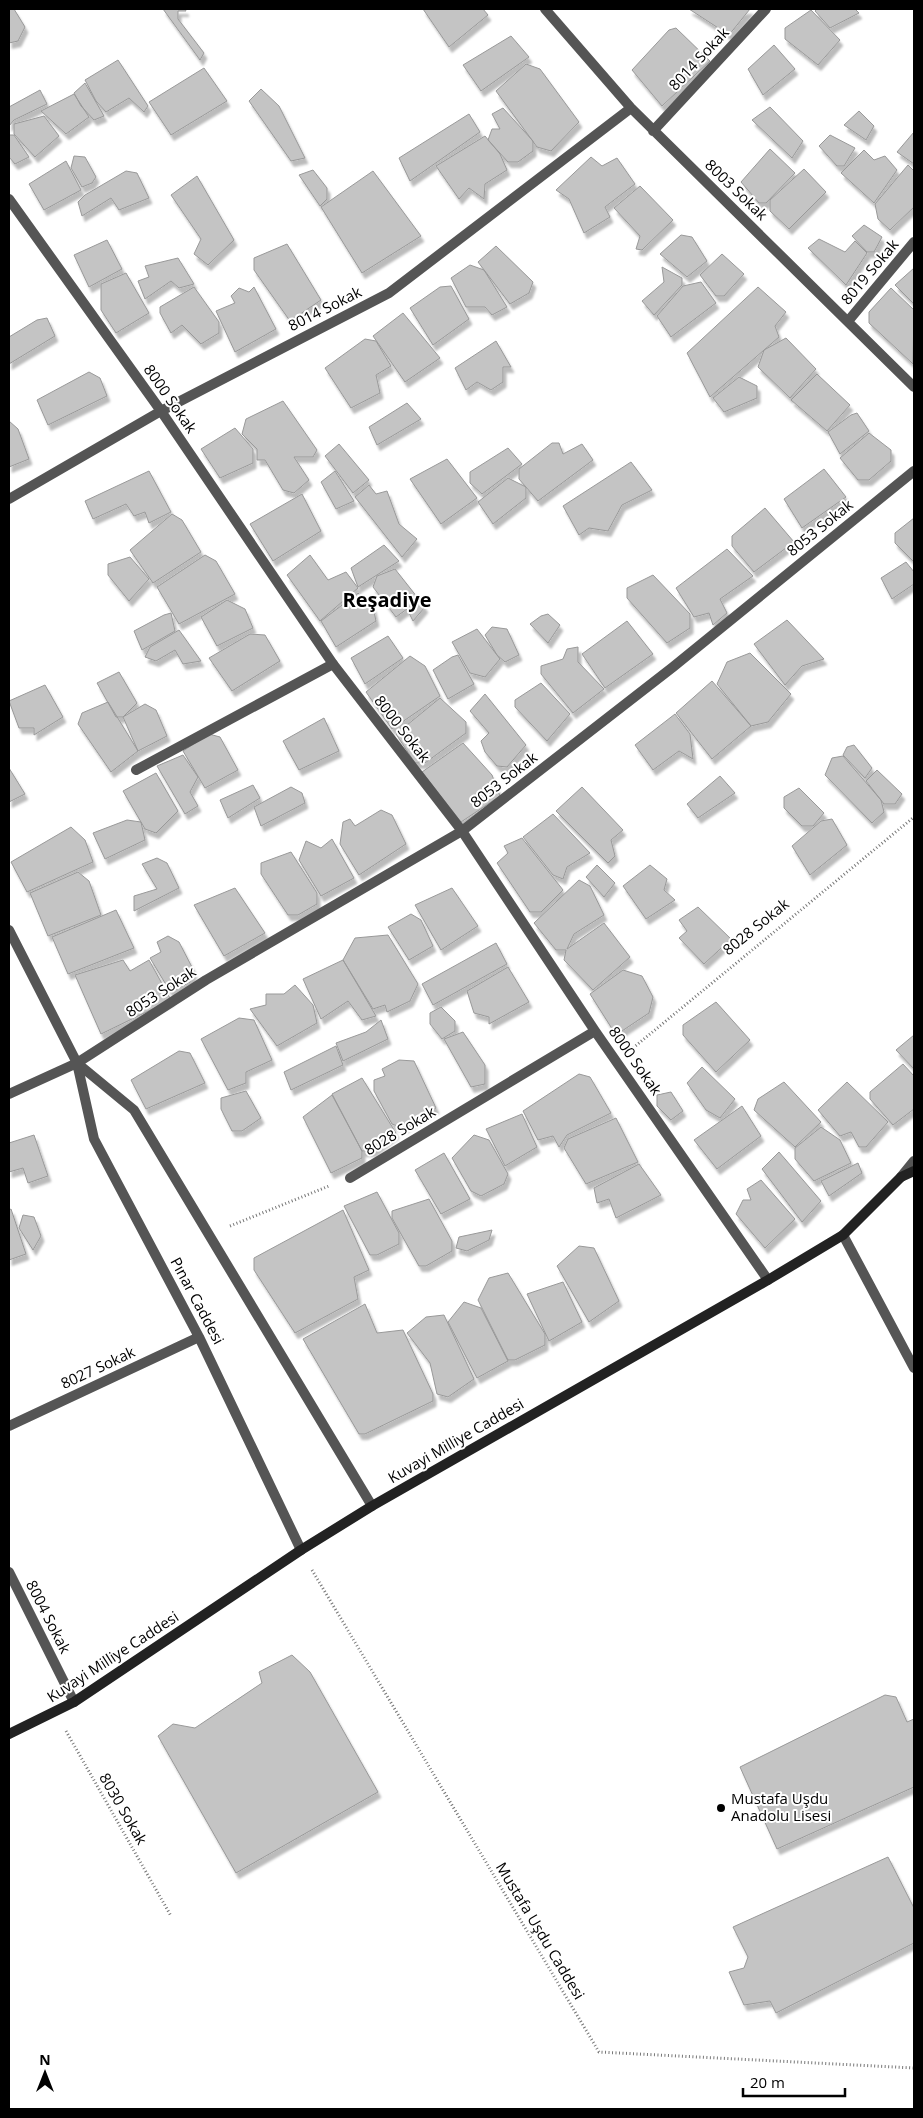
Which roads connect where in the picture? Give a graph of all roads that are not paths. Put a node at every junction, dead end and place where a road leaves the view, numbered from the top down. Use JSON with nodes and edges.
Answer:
{"nodes":[{"id":1,"x":545,"y":9,"type":"edge"},
{"id":2,"x":766,"y":9,"type":"edge"},
{"id":3,"x":631,"y":108,"type":"junction"},
{"id":4,"x":653,"y":131,"type":"junction"},
{"id":5,"x":9,"y":199,"type":"edge"},
{"id":6,"x":914,"y":242,"type":"edge"},
{"id":7,"x":849,"y":320,"type":"junction"},
{"id":8,"x":914,"y":387,"type":"edge"},
{"id":9,"x":161,"y":411,"type":"junction"},
{"id":10,"x":914,"y":471,"type":"edge"},
{"id":11,"x":9,"y":499,"type":"edge"},
{"id":12,"x":333,"y":664,"type":"junction"},
{"id":13,"x":136,"y":770,"type":"dead end"},
{"id":14,"x":462,"y":831,"type":"junction"},
{"id":15,"x":9,"y":930,"type":"edge"},
{"id":16,"x":595,"y":1031,"type":"junction"},
{"id":17,"x":77,"y":1063,"type":"junction"},
{"id":18,"x":9,"y":1094,"type":"edge"},
{"id":19,"x":914,"y":1161,"type":"edge"},
{"id":20,"x":914,"y":1171,"type":"edge"},
{"id":21,"x":901,"y":1177,"type":"junction"},
{"id":22,"x":350,"y":1178,"type":"road end"},
{"id":23,"x":843,"y":1235,"type":"junction"},
{"id":24,"x":768,"y":1280,"type":"junction"},
{"id":25,"x":199,"y":1337,"type":"junction"},
{"id":26,"x":914,"y":1368,"type":"edge"},
{"id":27,"x":9,"y":1426,"type":"edge"},
{"id":28,"x":372,"y":1506,"type":"junction"},
{"id":29,"x":301,"y":1550,"type":"junction"},
{"id":30,"x":9,"y":1572,"type":"edge"},
{"id":31,"x":74,"y":1702,"type":"junction"},
{"id":32,"x":9,"y":1734,"type":"edge"}],
"edges":[{"from":1,"to":3,"type":"street","name":"8003 Sokak"},
{"from":2,"to":4,"type":"street","name":"8014 Sokak"},
{"from":3,"to":4,"type":"street","name":"8003 Sokak"},
{"from":3,"to":9,"type":"street","name":"8014 Sokak"},
{"from":4,"to":7,"type":"street","name":"8003 Sokak"},
{"from":5,"to":9,"type":"street","name":"8000 Sokak"},
{"from":6,"to":7,"type":"street","name":"8019 Sokak"},
{"from":7,"to":8,"type":"street","name":"8003 Sokak"},
{"from":9,"to":11,"type":"street","name":"8014 Sokak"},
{"from":9,"to":12,"type":"street","name":"8000 Sokak"},
{"from":10,"to":14,"type":"street","name":"8053 Sokak"},
{"from":12,"to":13,"type":"street"},
{"from":12,"to":14,"type":"street","name":"8000 Sokak"},
{"from":14,"to":16,"type":"street","name":"8000 Sokak"},
{"from":14,"to":17,"type":"street","name":"8053 Sokak"},
{"from":15,"to":17,"type":"street","name":"Pınar Caddesi"},
{"from":16,"to":22,"type":"street","name":"8028 Sokak"},
{"from":16,"to":24,"type":"street","name":"8000 Sokak"},
{"from":17,"to":18,"type":"street","name":"8053 Sokak"},
{"from":17,"to":25,"type":"street","name":"Pınar Caddesi"},
{"from":17,"to":28,"type":"street","name":"Pınar Caddesi"},
{"from":19,"to":21,"type":"street"},
{"from":20,"to":21,"type":"main road","name":"Kuvayi Milliye Caddesi"},
{"from":21,"to":23,"type":"main road","name":"Kuvayi Milliye Caddesi"},
{"from":23,"to":24,"type":"main road","name":"Kuvayi Milliye Caddesi"},
{"from":23,"to":26,"type":"street"},
{"from":24,"to":28,"type":"main road","name":"Kuvayi Milliye Caddesi"},
{"from":25,"to":27,"type":"street","name":"8027 Sokak"},
{"from":25,"to":29,"type":"street","name":"Pınar Caddesi"},
{"from":28,"to":29,"type":"main road","name":"Kuvayi Milliye Caddesi"},
{"from":29,"to":31,"type":"main road","name":"Kuvayi Milliye Caddesi"},
{"from":30,"to":31,"type":"street","name":"8004 Sokak"},
{"from":31,"to":32,"type":"main road","name":"Kuvayi Milliye Caddesi"}]}
